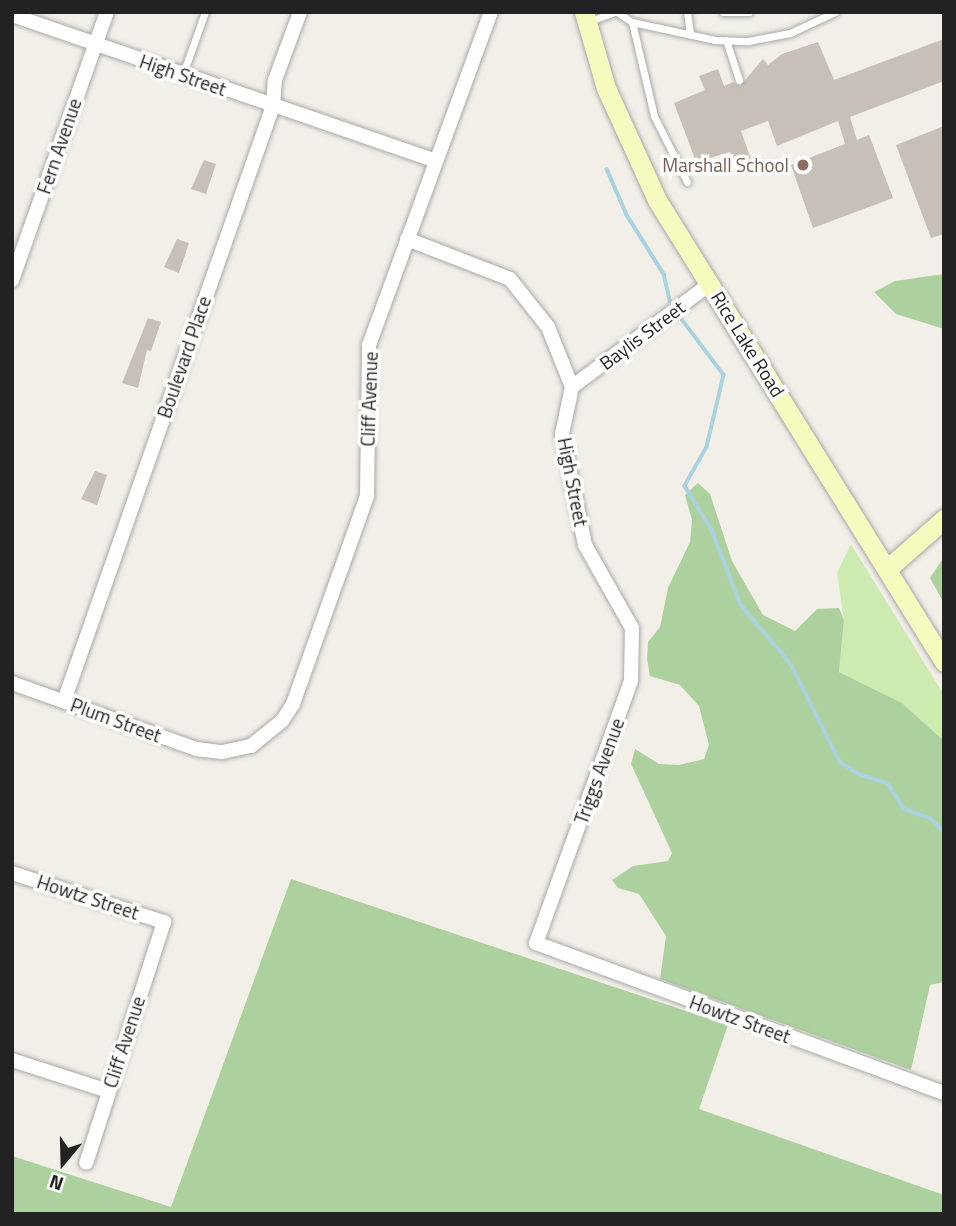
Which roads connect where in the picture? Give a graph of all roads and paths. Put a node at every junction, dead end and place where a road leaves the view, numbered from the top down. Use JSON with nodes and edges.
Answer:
{"nodes":[{"id":1,"x":107,"y":12,"type":"edge"},
{"id":2,"x":205,"y":12,"type":"edge"},
{"id":3,"x":300,"y":12,"type":"edge"},
{"id":4,"x":491,"y":12,"type":"edge"},
{"id":5,"x":616,"y":12,"type":"edge"},
{"id":6,"x":687,"y":12,"type":"edge"},
{"id":7,"x":723,"y":12,"type":"edge"},
{"id":8,"x":749,"y":12,"type":"edge"},
{"id":9,"x":835,"y":12,"type":"edge"},
{"id":10,"x":14,"y":16,"type":"edge"},
{"id":11,"x":585,"y":18,"type":"edge"},
{"id":12,"x":632,"y":22,"type":"junction"},
{"id":13,"x":690,"y":34,"type":"junction"},
{"id":14,"x":726,"y":40,"type":"junction"},
{"id":15,"x":95,"y":44,"type":"junction"},
{"id":16,"x":183,"y":75,"type":"junction"},
{"id":17,"x":739,"y":80,"type":"dead end"},
{"id":18,"x":272,"y":106,"type":"junction"},
{"id":19,"x":434,"y":160,"type":"junction"},
{"id":20,"x":687,"y":182,"type":"dead end"},
{"id":21,"x":407,"y":239,"type":"junction"},
{"id":22,"x":12,"y":280,"type":"edge"},
{"id":23,"x":711,"y":283,"type":"junction"},
{"id":24,"x":572,"y":387,"type":"junction"},
{"id":25,"x":944,"y":519,"type":"edge"},
{"id":26,"x":887,"y":569,"type":"junction"},
{"id":27,"x":614,"y":598,"type":"joint"},
{"id":28,"x":944,"y":662,"type":"edge"},
{"id":29,"x":12,"y":683,"type":"edge"},
{"id":30,"x":64,"y":701,"type":"junction"},
{"id":31,"x":222,"y":752,"type":"joint"},
{"id":32,"x":12,"y":873,"type":"edge"},
{"id":33,"x":164,"y":922,"type":"joint"},
{"id":34,"x":536,"y":943,"type":"joint"},
{"id":35,"x":12,"y":1060,"type":"edge"},
{"id":36,"x":108,"y":1091,"type":"junction"},
{"id":37,"x":944,"y":1093,"type":"edge"},
{"id":38,"x":86,"y":1163,"type":"dead end"}],
"edges":[{"from":1,"to":15,"type":"street","name":"Fern Avenue"},
{"from":2,"to":16,"type":"lane"},
{"from":3,"to":18,"type":"street","name":"Boulevard Place"},
{"from":4,"to":19,"type":"street","name":"Cliff Avenue"},
{"from":5,"to":11,"type":"lane"},
{"from":5,"to":12,"type":"lane"},
{"from":6,"to":13,"type":"lane"},
{"from":7,"to":8,"type":"lane"},
{"from":9,"to":14,"type":"lane"},
{"from":10,"to":15,"type":"street","name":"High Street"},
{"from":11,"to":23,"type":"main road","name":"Rice Lake Road"},
{"from":12,"to":13,"type":"lane"},
{"from":12,"to":20,"type":"lane"},
{"from":13,"to":14,"type":"lane"},
{"from":14,"to":17,"type":"lane"},
{"from":15,"to":16,"type":"street","name":"High Street"},
{"from":15,"to":22,"type":"street","name":"Fern Avenue"},
{"from":16,"to":18,"type":"street","name":"High Street"},
{"from":18,"to":19,"type":"street","name":"High Street"},
{"from":18,"to":30,"type":"street","name":"Boulevard Place"},
{"from":19,"to":21,"type":"street","name":"Cliff Avenue"},
{"from":21,"to":24,"type":"street"},
{"from":21,"to":31,"type":"street","name":"Cliff Avenue"},
{"from":23,"to":24,"type":"street","name":"Baylis Street"},
{"from":23,"to":26,"type":"main road","name":"Rice Lake Road"},
{"from":24,"to":27,"type":"street","name":"High Street"},
{"from":25,"to":26,"type":"main road"},
{"from":26,"to":28,"type":"main road","name":"Rice Lake Road"},
{"from":27,"to":34,"type":"street","name":"Triggs Avenue"},
{"from":29,"to":30,"type":"street","name":"Plum Street"},
{"from":30,"to":31,"type":"street","name":"Plum Street"},
{"from":32,"to":33,"type":"street","name":"Howtz Street"},
{"from":33,"to":36,"type":"street","name":"Cliff Avenue"},
{"from":34,"to":37,"type":"street","name":"Howtz Street"},
{"from":35,"to":36,"type":"street"},
{"from":36,"to":38,"type":"street","name":"Cliff Avenue"}]}
